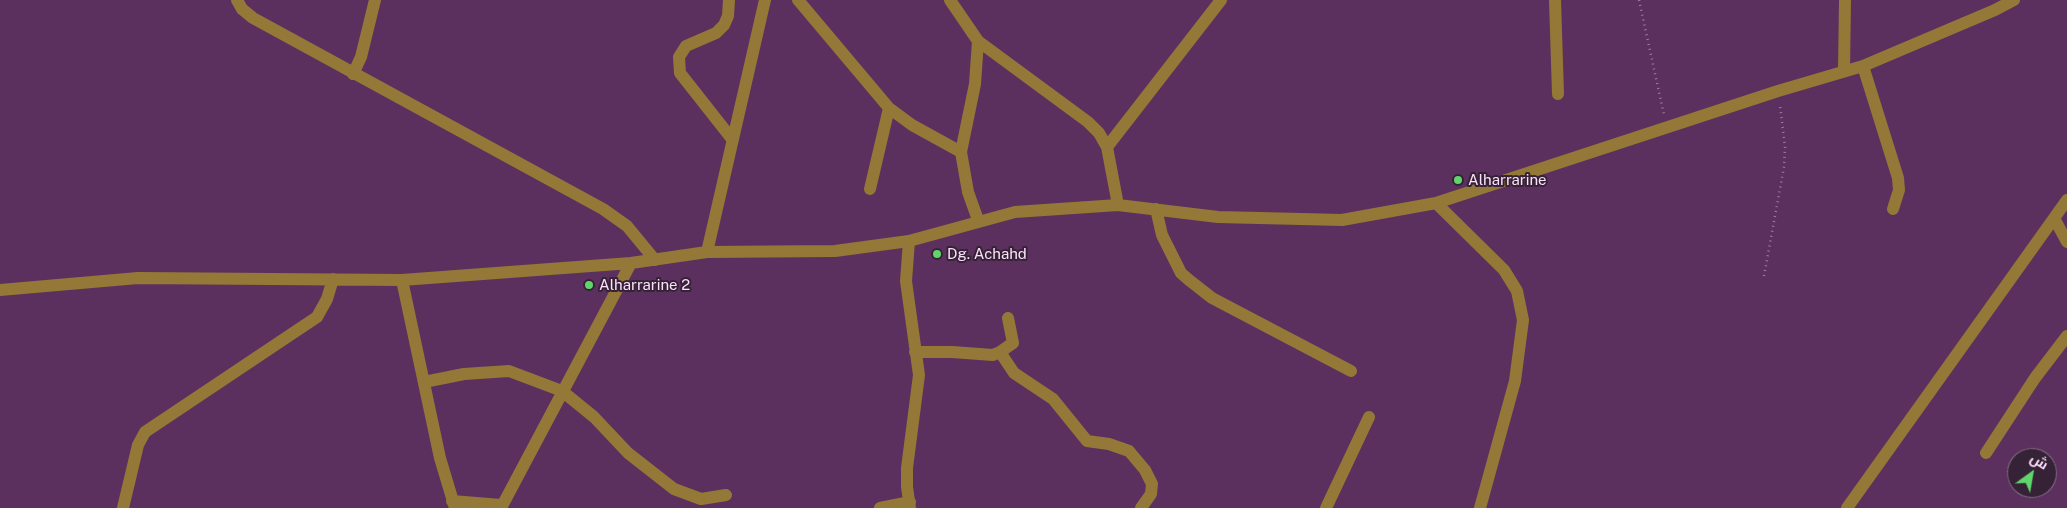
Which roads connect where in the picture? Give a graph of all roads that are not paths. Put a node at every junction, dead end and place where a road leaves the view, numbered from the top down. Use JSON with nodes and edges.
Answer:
{"nodes":[{"id":1,"x":237,"y":0,"type":"edge"},
{"id":2,"x":374,"y":0,"type":"edge"},
{"id":3,"x":729,"y":0,"type":"edge"},
{"id":4,"x":764,"y":0,"type":"edge"},
{"id":5,"x":798,"y":0,"type":"edge"},
{"id":6,"x":950,"y":0,"type":"edge"},
{"id":7,"x":1221,"y":0,"type":"edge"},
{"id":8,"x":1555,"y":0,"type":"edge"},
{"id":9,"x":1845,"y":0,"type":"edge"},
{"id":10,"x":2014,"y":0,"type":"edge"},
{"id":11,"x":978,"y":41,"type":"junction"},
{"id":12,"x":1863,"y":66,"type":"junction"},
{"id":13,"x":1844,"y":70,"type":"junction"},
{"id":14,"x":353,"y":74,"type":"junction"},
{"id":15,"x":1558,"y":94,"type":"dead end"},
{"id":16,"x":889,"y":108,"type":"junction"},
{"id":17,"x":732,"y":139,"type":"junction"},
{"id":18,"x":1107,"y":147,"type":"junction"},
{"id":19,"x":961,"y":152,"type":"junction"},
{"id":20,"x":870,"y":189,"type":"dead end"},
{"id":21,"x":2067,"y":200,"type":"edge"},
{"id":22,"x":1436,"y":203,"type":"junction"},
{"id":23,"x":1118,"y":205,"type":"junction"},
{"id":24,"x":1156,"y":209,"type":"junction"},
{"id":25,"x":1893,"y":209,"type":"dead end"},
{"id":26,"x":2054,"y":218,"type":"junction"},
{"id":27,"x":978,"y":220,"type":"junction"},
{"id":28,"x":909,"y":241,"type":"junction"},
{"id":29,"x":2067,"y":242,"type":"edge"},
{"id":30,"x":707,"y":252,"type":"junction"},
{"id":31,"x":655,"y":260,"type":"junction"},
{"id":32,"x":631,"y":263,"type":"junction"},
{"id":33,"x":333,"y":279,"type":"junction"},
{"id":34,"x":402,"y":280,"type":"junction"},
{"id":35,"x":0,"y":290,"type":"edge"},
{"id":36,"x":1008,"y":318,"type":"dead end"},
{"id":37,"x":2067,"y":336,"type":"edge"},
{"id":38,"x":915,"y":352,"type":"junction"},
{"id":39,"x":1000,"y":352,"type":"junction"},
{"id":40,"x":1352,"y":371,"type":"dead end"},
{"id":41,"x":424,"y":382,"type":"junction"},
{"id":42,"x":562,"y":391,"type":"junction"},
{"id":43,"x":1369,"y":416,"type":"dead end"},
{"id":44,"x":1986,"y":453,"type":"dead end"},
{"id":45,"x":726,"y":495,"type":"dead end"},
{"id":46,"x":454,"y":504,"type":"edge"},
{"id":47,"x":910,"y":505,"type":"edge"},
{"id":48,"x":501,"y":507,"type":"edge"},
{"id":49,"x":122,"y":508,"type":"edge"},
{"id":50,"x":880,"y":508,"type":"edge"},
{"id":51,"x":1141,"y":508,"type":"edge"},
{"id":52,"x":1326,"y":508,"type":"edge"},
{"id":53,"x":1480,"y":508,"type":"edge"},
{"id":54,"x":1847,"y":508,"type":"edge"}],
"edges":[{"from":1,"to":14,"type":"street"},
{"from":2,"to":14,"type":"street"},
{"from":3,"to":17,"type":"street"},
{"from":4,"to":17,"type":"street"},
{"from":5,"to":16,"type":"street"},
{"from":6,"to":11,"type":"street"},
{"from":7,"to":18,"type":"street"},
{"from":8,"to":15,"type":"street"},
{"from":9,"to":13,"type":"street"},
{"from":10,"to":12,"type":"street"},
{"from":11,"to":18,"type":"street"},
{"from":11,"to":19,"type":"street"},
{"from":12,"to":13,"type":"street"},
{"from":12,"to":25,"type":"street"},
{"from":13,"to":22,"type":"street"},
{"from":14,"to":31,"type":"street"},
{"from":16,"to":19,"type":"street"},
{"from":16,"to":20,"type":"street"},
{"from":17,"to":30,"type":"street"},
{"from":18,"to":23,"type":"street"},
{"from":19,"to":27,"type":"street"},
{"from":21,"to":26,"type":"street"},
{"from":22,"to":24,"type":"street"},
{"from":22,"to":53,"type":"street"},
{"from":23,"to":24,"type":"street"},
{"from":23,"to":27,"type":"street"},
{"from":24,"to":40,"type":"street"},
{"from":26,"to":29,"type":"street"},
{"from":26,"to":54,"type":"street"},
{"from":27,"to":28,"type":"street"},
{"from":28,"to":30,"type":"street"},
{"from":28,"to":38,"type":"street"},
{"from":30,"to":31,"type":"street"},
{"from":31,"to":32,"type":"street"},
{"from":32,"to":34,"type":"street"},
{"from":32,"to":42,"type":"street"},
{"from":33,"to":34,"type":"street"},
{"from":33,"to":35,"type":"street"},
{"from":33,"to":49,"type":"street"},
{"from":34,"to":41,"type":"street"},
{"from":36,"to":39,"type":"street"},
{"from":37,"to":44,"type":"street"},
{"from":38,"to":39,"type":"street"},
{"from":38,"to":47,"type":"street"},
{"from":39,"to":51,"type":"street"},
{"from":41,"to":42,"type":"street"},
{"from":41,"to":46,"type":"street"},
{"from":42,"to":45,"type":"street"},
{"from":42,"to":48,"type":"street"},
{"from":43,"to":52,"type":"street"},
{"from":46,"to":48,"type":"street"},
{"from":47,"to":50,"type":"street"}]}
